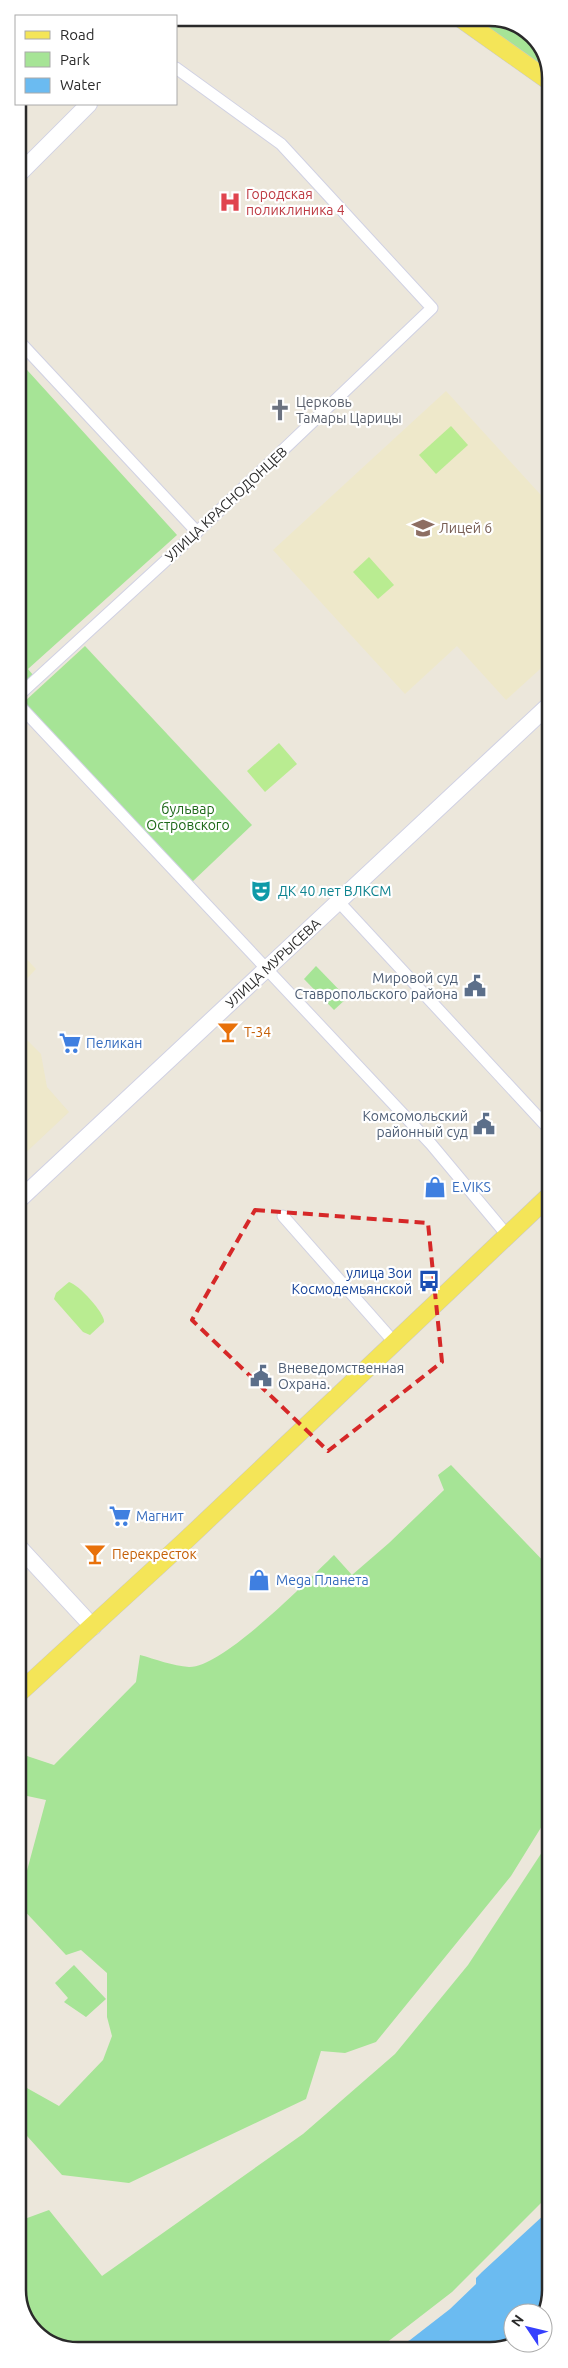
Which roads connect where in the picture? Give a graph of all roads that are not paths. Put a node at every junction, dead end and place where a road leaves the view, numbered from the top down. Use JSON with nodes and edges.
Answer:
{"nodes":[{"id":1,"x":471,"y":26,"type":"edge"},
{"id":2,"x":178,"y":69,"type":"edge"},
{"id":3,"x":542,"y":76,"type":"edge"},
{"id":4,"x":88,"y":105,"type":"edge"},
{"id":5,"x":26,"y":167,"type":"edge"},
{"id":6,"x":26,"y":349,"type":"edge"},
{"id":7,"x":197,"y":532,"type":"junction"},
{"id":8,"x":26,"y":689,"type":"edge"},
{"id":9,"x":542,"y":711,"type":"edge"},
{"id":10,"x":26,"y":713,"type":"edge"},
{"id":11,"x":338,"y":901,"type":"junction"},
{"id":12,"x":266,"y":969,"type":"junction"},
{"id":13,"x":542,"y":1121,"type":"edge"},
{"id":14,"x":26,"y":1194,"type":"edge"},
{"id":15,"x":542,"y":1202,"type":"edge"},
{"id":16,"x":283,"y":1216,"type":"dead end"},
{"id":17,"x":507,"y":1235,"type":"junction"},
{"id":18,"x":394,"y":1342,"type":"junction"},
{"id":19,"x":26,"y":1555,"type":"edge"},
{"id":20,"x":93,"y":1627,"type":"junction"},
{"id":21,"x":26,"y":1687,"type":"edge"}],
"edges":[{"from":1,"to":3,"type":"main road"},
{"from":2,"to":7,"type":"street","name":"УЛИЦА КРАСНОДОНЦЕВ"},
{"from":4,"to":5,"type":"street"},
{"from":6,"to":7,"type":"street"},
{"from":7,"to":8,"type":"street","name":"УЛИЦА КРАСНОДОНЦЕВ"},
{"from":9,"to":11,"type":"street","name":"УЛИЦА МУРЫСЕВА"},
{"from":10,"to":12,"type":"street"},
{"from":11,"to":12,"type":"street","name":"УЛИЦА МУРЫСЕВА"},
{"from":11,"to":13,"type":"street"},
{"from":12,"to":14,"type":"street","name":"УЛИЦА МУРЫСЕВА"},
{"from":12,"to":17,"type":"street"},
{"from":15,"to":17,"type":"main road"},
{"from":16,"to":18,"type":"street"},
{"from":17,"to":18,"type":"main road"},
{"from":18,"to":20,"type":"main road"},
{"from":19,"to":20,"type":"street"},
{"from":20,"to":21,"type":"main road"}]}
